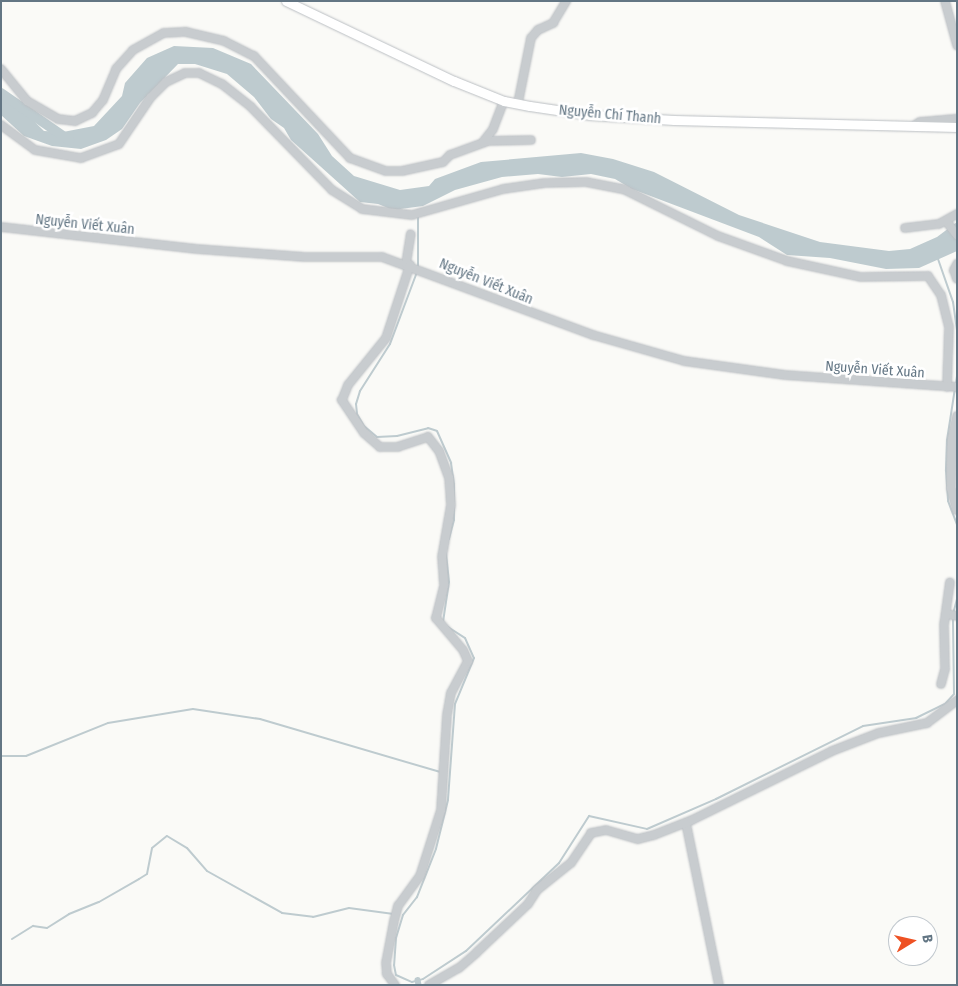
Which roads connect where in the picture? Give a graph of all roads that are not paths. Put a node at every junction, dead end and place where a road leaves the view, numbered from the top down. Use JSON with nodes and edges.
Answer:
{"nodes":[{"id":1,"x":286,"y":1,"type":"edge"},
{"id":2,"x":566,"y":1,"type":"edge"},
{"id":3,"x":945,"y":1,"type":"edge"},
{"id":4,"x":957,"y":45,"type":"edge"},
{"id":5,"x":1,"y":69,"type":"edge"},
{"id":6,"x":504,"y":101,"type":"junction"},
{"id":7,"x":518,"y":103,"type":"junction"},
{"id":8,"x":957,"y":119,"type":"edge"},
{"id":9,"x":1,"y":125,"type":"edge"},
{"id":10,"x":914,"y":126,"type":"junction"},
{"id":11,"x":957,"y":127,"type":"edge"},
{"id":12,"x":531,"y":140,"type":"dead end"},
{"id":13,"x":483,"y":142,"type":"junction"},
{"id":14,"x":957,"y":214,"type":"edge"},
{"id":15,"x":948,"y":224,"type":"junction"},
{"id":16,"x":1,"y":228,"type":"edge"},
{"id":17,"x":905,"y":228,"type":"dead end"},
{"id":18,"x":411,"y":234,"type":"dead end"},
{"id":19,"x":957,"y":235,"type":"edge"},
{"id":20,"x":957,"y":264,"type":"edge"},
{"id":21,"x":410,"y":265,"type":"junction"},
{"id":22,"x":957,"y":279,"type":"edge"},
{"id":23,"x":952,"y":387,"type":"edge"},
{"id":24,"x":957,"y":416,"type":"edge"},
{"id":25,"x":957,"y":510,"type":"edge"},
{"id":26,"x":950,"y":582,"type":"dead end"},
{"id":27,"x":951,"y":615,"type":"edge"},
{"id":28,"x":940,"y":684,"type":"dead end"},
{"id":29,"x":957,"y":700,"type":"edge"},
{"id":30,"x":689,"y":821,"type":"junction"},
{"id":31,"x":395,"y":985,"type":"edge"},
{"id":32,"x":429,"y":985,"type":"edge"},
{"id":33,"x":720,"y":985,"type":"edge"}],
"edges":[{"from":1,"to":6,"type":"main road","name":"Nguyễn Chí Thanh"},
{"from":2,"to":7,"type":"street"},
{"from":3,"to":4,"type":"street"},
{"from":5,"to":13,"type":"street"},
{"from":6,"to":7,"type":"main road","name":"Nguyễn Chí Thanh"},
{"from":6,"to":13,"type":"street"},
{"from":7,"to":10,"type":"main road","name":"Nguyễn Chí Thanh"},
{"from":8,"to":10,"type":"street"},
{"from":9,"to":23,"type":"street"},
{"from":10,"to":11,"type":"main road","name":"Nguyễn Chí Thanh"},
{"from":12,"to":13,"type":"street"},
{"from":14,"to":15,"type":"street"},
{"from":15,"to":17,"type":"street"},
{"from":15,"to":19,"type":"street"},
{"from":16,"to":21,"type":"street","name":"Nguyễn Viết Xuân"},
{"from":18,"to":21,"type":"street"},
{"from":20,"to":22,"type":"street"},
{"from":21,"to":23,"type":"street","name":"Nguyễn Viết Xuân"},
{"from":21,"to":31,"type":"street"},
{"from":24,"to":25,"type":"street"},
{"from":26,"to":27,"type":"street"},
{"from":27,"to":28,"type":"street"},
{"from":29,"to":30,"type":"street"},
{"from":30,"to":32,"type":"street"},
{"from":30,"to":33,"type":"street"}]}
